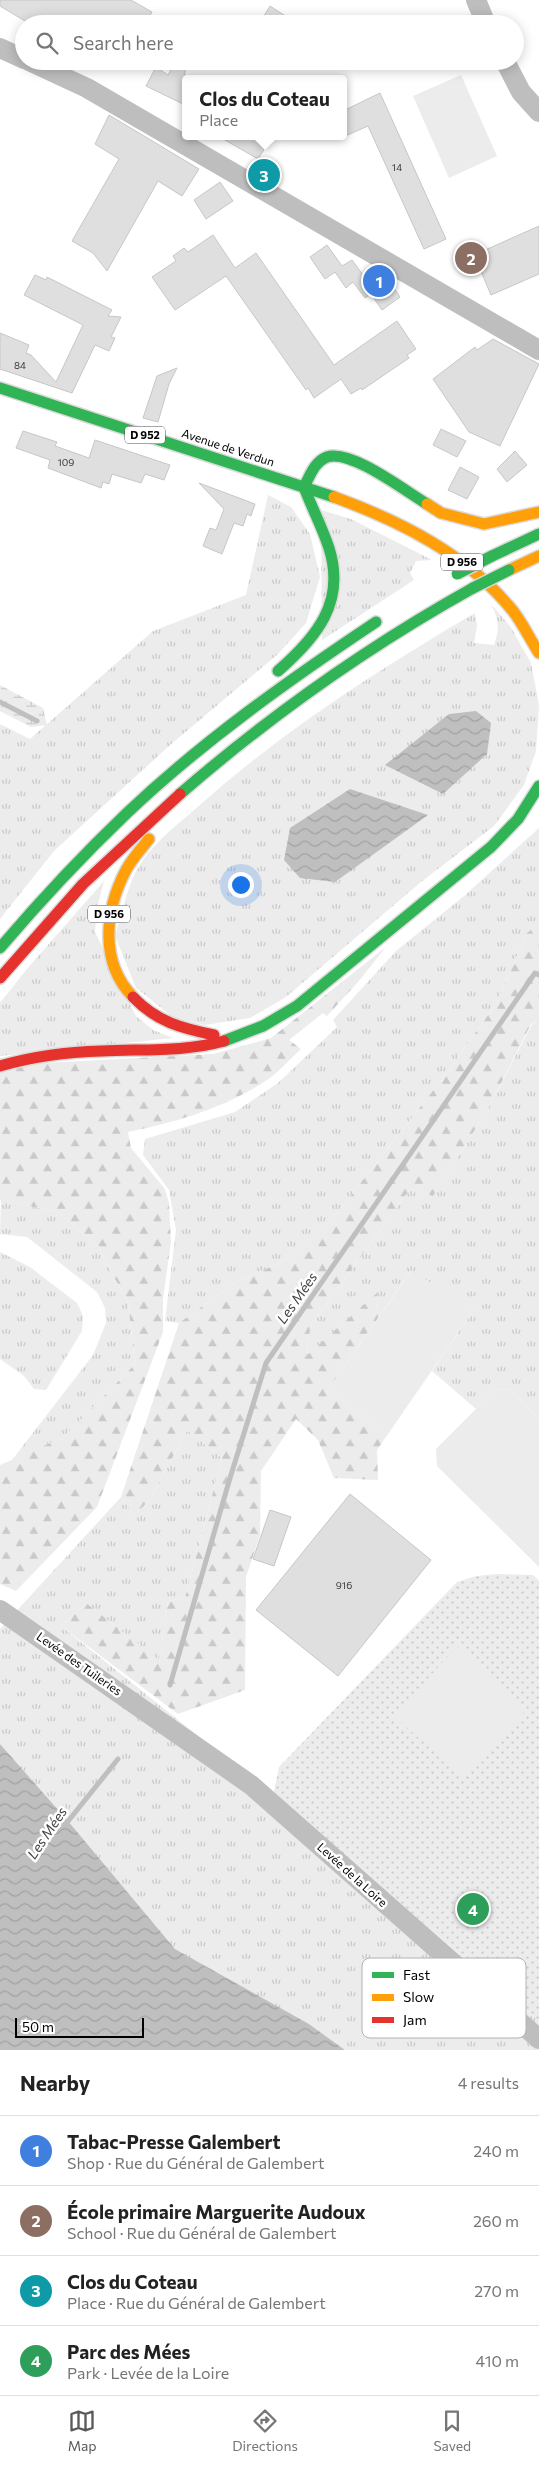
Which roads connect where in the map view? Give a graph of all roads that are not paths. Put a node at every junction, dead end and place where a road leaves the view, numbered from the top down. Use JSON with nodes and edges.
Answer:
{"nodes":[{"id":1,"x":476,"y":0,"type":"edge"},
{"id":2,"x":482,"y":15,"type":"edge"},
{"id":3,"x":0,"y":48,"type":"edge"},
{"id":4,"x":15,"y":55,"type":"edge"},
{"id":5,"x":48,"y":70,"type":"edge"},
{"id":6,"x":509,"y":70,"type":"edge"},
{"id":7,"x":539,"y":112,"type":"edge"},
{"id":8,"x":539,"y":350,"type":"edge"},
{"id":9,"x":0,"y":388,"type":"edge"},
{"id":10,"x":304,"y":487,"type":"junction"},
{"id":11,"x":539,"y":512,"type":"edge"},
{"id":12,"x":539,"y":534,"type":"edge"},
{"id":13,"x":539,"y":556,"type":"edge"},
{"id":14,"x":453,"y":577,"type":"dead end"},
{"id":15,"x":383,"y":618,"type":"dead end"},
{"id":16,"x":539,"y":653,"type":"edge"},
{"id":17,"x":272,"y":676,"type":"dead end"},
{"id":18,"x":258,"y":691,"type":"dead end"},
{"id":19,"x":209,"y":741,"type":"junction"},
{"id":20,"x":230,"y":751,"type":"junction"},
{"id":21,"x":539,"y":786,"type":"edge"},
{"id":22,"x":0,"y":948,"type":"edge"},
{"id":23,"x":0,"y":978,"type":"edge"},
{"id":24,"x":238,"y":1037,"type":"junction"},
{"id":25,"x":0,"y":1066,"type":"edge"},
{"id":26,"x":0,"y":1610,"type":"edge"},
{"id":27,"x":158,"y":1719,"type":"joint"},
{"id":28,"x":447,"y":1958,"type":"edge"},
{"id":29,"x":526,"y":2028,"type":"edge"},
{"id":30,"x":539,"y":2039,"type":"edge"}],
"edges":[{"from":1,"to":2,"type":"street"},
{"from":3,"to":4,"type":"street"},
{"from":5,"to":8,"type":"street"},
{"from":6,"to":7,"type":"street"},
{"from":9,"to":10,"type":"main road","name":"Avenue de Verdun","number":"D 952"},
{"from":10,"to":11,"type":"main road"},
{"from":10,"to":16,"type":"main road","number":"D 956"},
{"from":10,"to":17,"type":"main road"},
{"from":12,"to":14,"type":"main road","number":"D 956","bridge":true},
{"from":13,"to":20,"type":"main road","number":"D 956","bridge":true},
{"from":15,"to":19,"type":"main road"},
{"from":18,"to":19,"type":"main road"},
{"from":19,"to":22,"type":"main road"},
{"from":20,"to":23,"type":"main road","number":"D 956"},
{"from":20,"to":24,"type":"main road","number":"D 956"},
{"from":21,"to":24,"type":"main road","number":"D 956"},
{"from":24,"to":25,"type":"main road","number":"D 956"},
{"from":26,"to":27,"type":"street","name":"Levée des Tuileries"},
{"from":27,"to":28,"type":"street","name":"Levée de la Loire"},
{"from":29,"to":30,"type":"street","name":"Levée de la Loire"}]}
